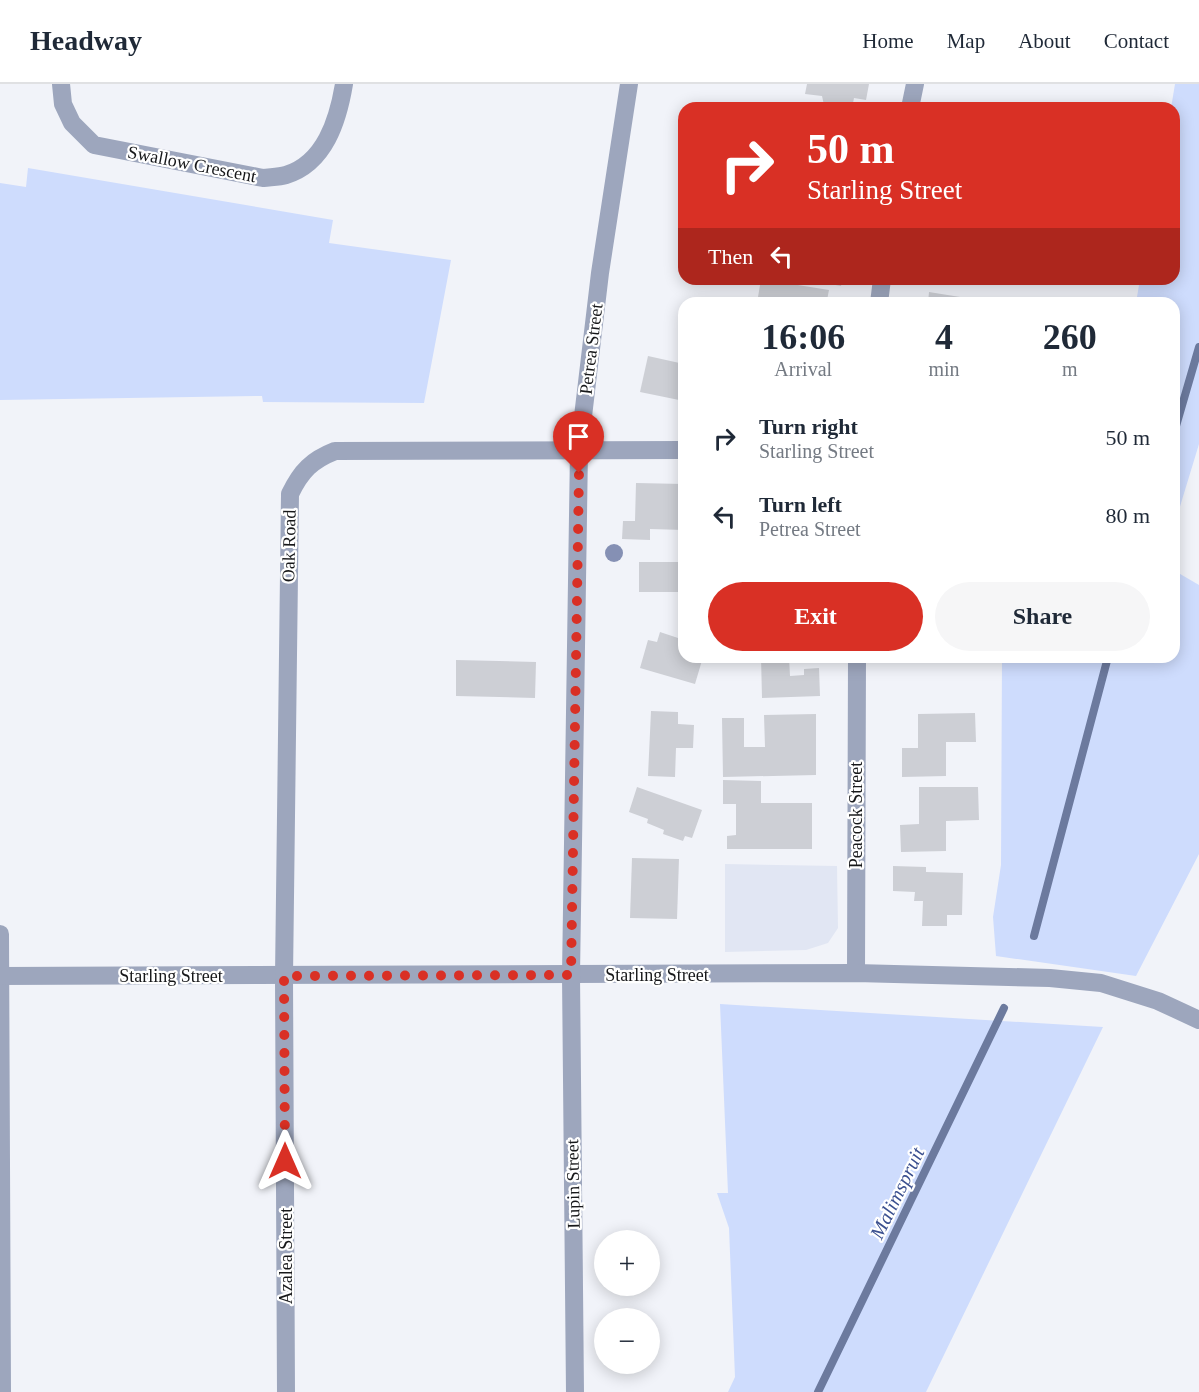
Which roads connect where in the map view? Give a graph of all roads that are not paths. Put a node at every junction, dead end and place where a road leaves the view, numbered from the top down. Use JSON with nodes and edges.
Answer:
{"nodes":[{"id":1,"x":61,"y":84,"type":"edge"},
{"id":2,"x":344,"y":84,"type":"edge"},
{"id":3,"x":629,"y":84,"type":"edge"},
{"id":4,"x":915,"y":84,"type":"edge"},
{"id":5,"x":911,"y":102,"type":"edge"},
{"id":6,"x":579,"y":450,"type":"junction"},
{"id":7,"x":678,"y":450,"type":"edge"},
{"id":8,"x":857,"y":663,"type":"edge"},
{"id":9,"x":0,"y":934,"type":"edge"},
{"id":10,"x":856,"y":973,"type":"junction"},
{"id":11,"x":571,"y":975,"type":"junction"},
{"id":12,"x":0,"y":976,"type":"edge"},
{"id":13,"x":284,"y":976,"type":"junction"},
{"id":14,"x":1199,"y":1020,"type":"edge"},
{"id":15,"x":2,"y":1392,"type":"edge"},
{"id":16,"x":286,"y":1392,"type":"edge"},
{"id":17,"x":575,"y":1392,"type":"edge"}],
"edges":[{"from":1,"to":2,"type":"street","name":"Swallow Crescent"},
{"from":3,"to":6,"type":"street","name":"Petrea Street"},
{"from":4,"to":5,"type":"street"},
{"from":6,"to":7,"type":"street","name":"Oak Road"},
{"from":6,"to":11,"type":"street","name":"Petrea Street"},
{"from":6,"to":13,"type":"street","name":"Oak Road"},
{"from":8,"to":10,"type":"street","name":"Peacock Street"},
{"from":9,"to":12,"type":"street"},
{"from":10,"to":11,"type":"street","name":"Starling Street"},
{"from":10,"to":14,"type":"street","name":"Starling Street"},
{"from":11,"to":13,"type":"street","name":"Starling Street"},
{"from":11,"to":17,"type":"street","name":"Lupin Street"},
{"from":12,"to":13,"type":"street","name":"Starling Street"},
{"from":12,"to":15,"type":"street"},
{"from":13,"to":16,"type":"street","name":"Azalea Street"}]}
